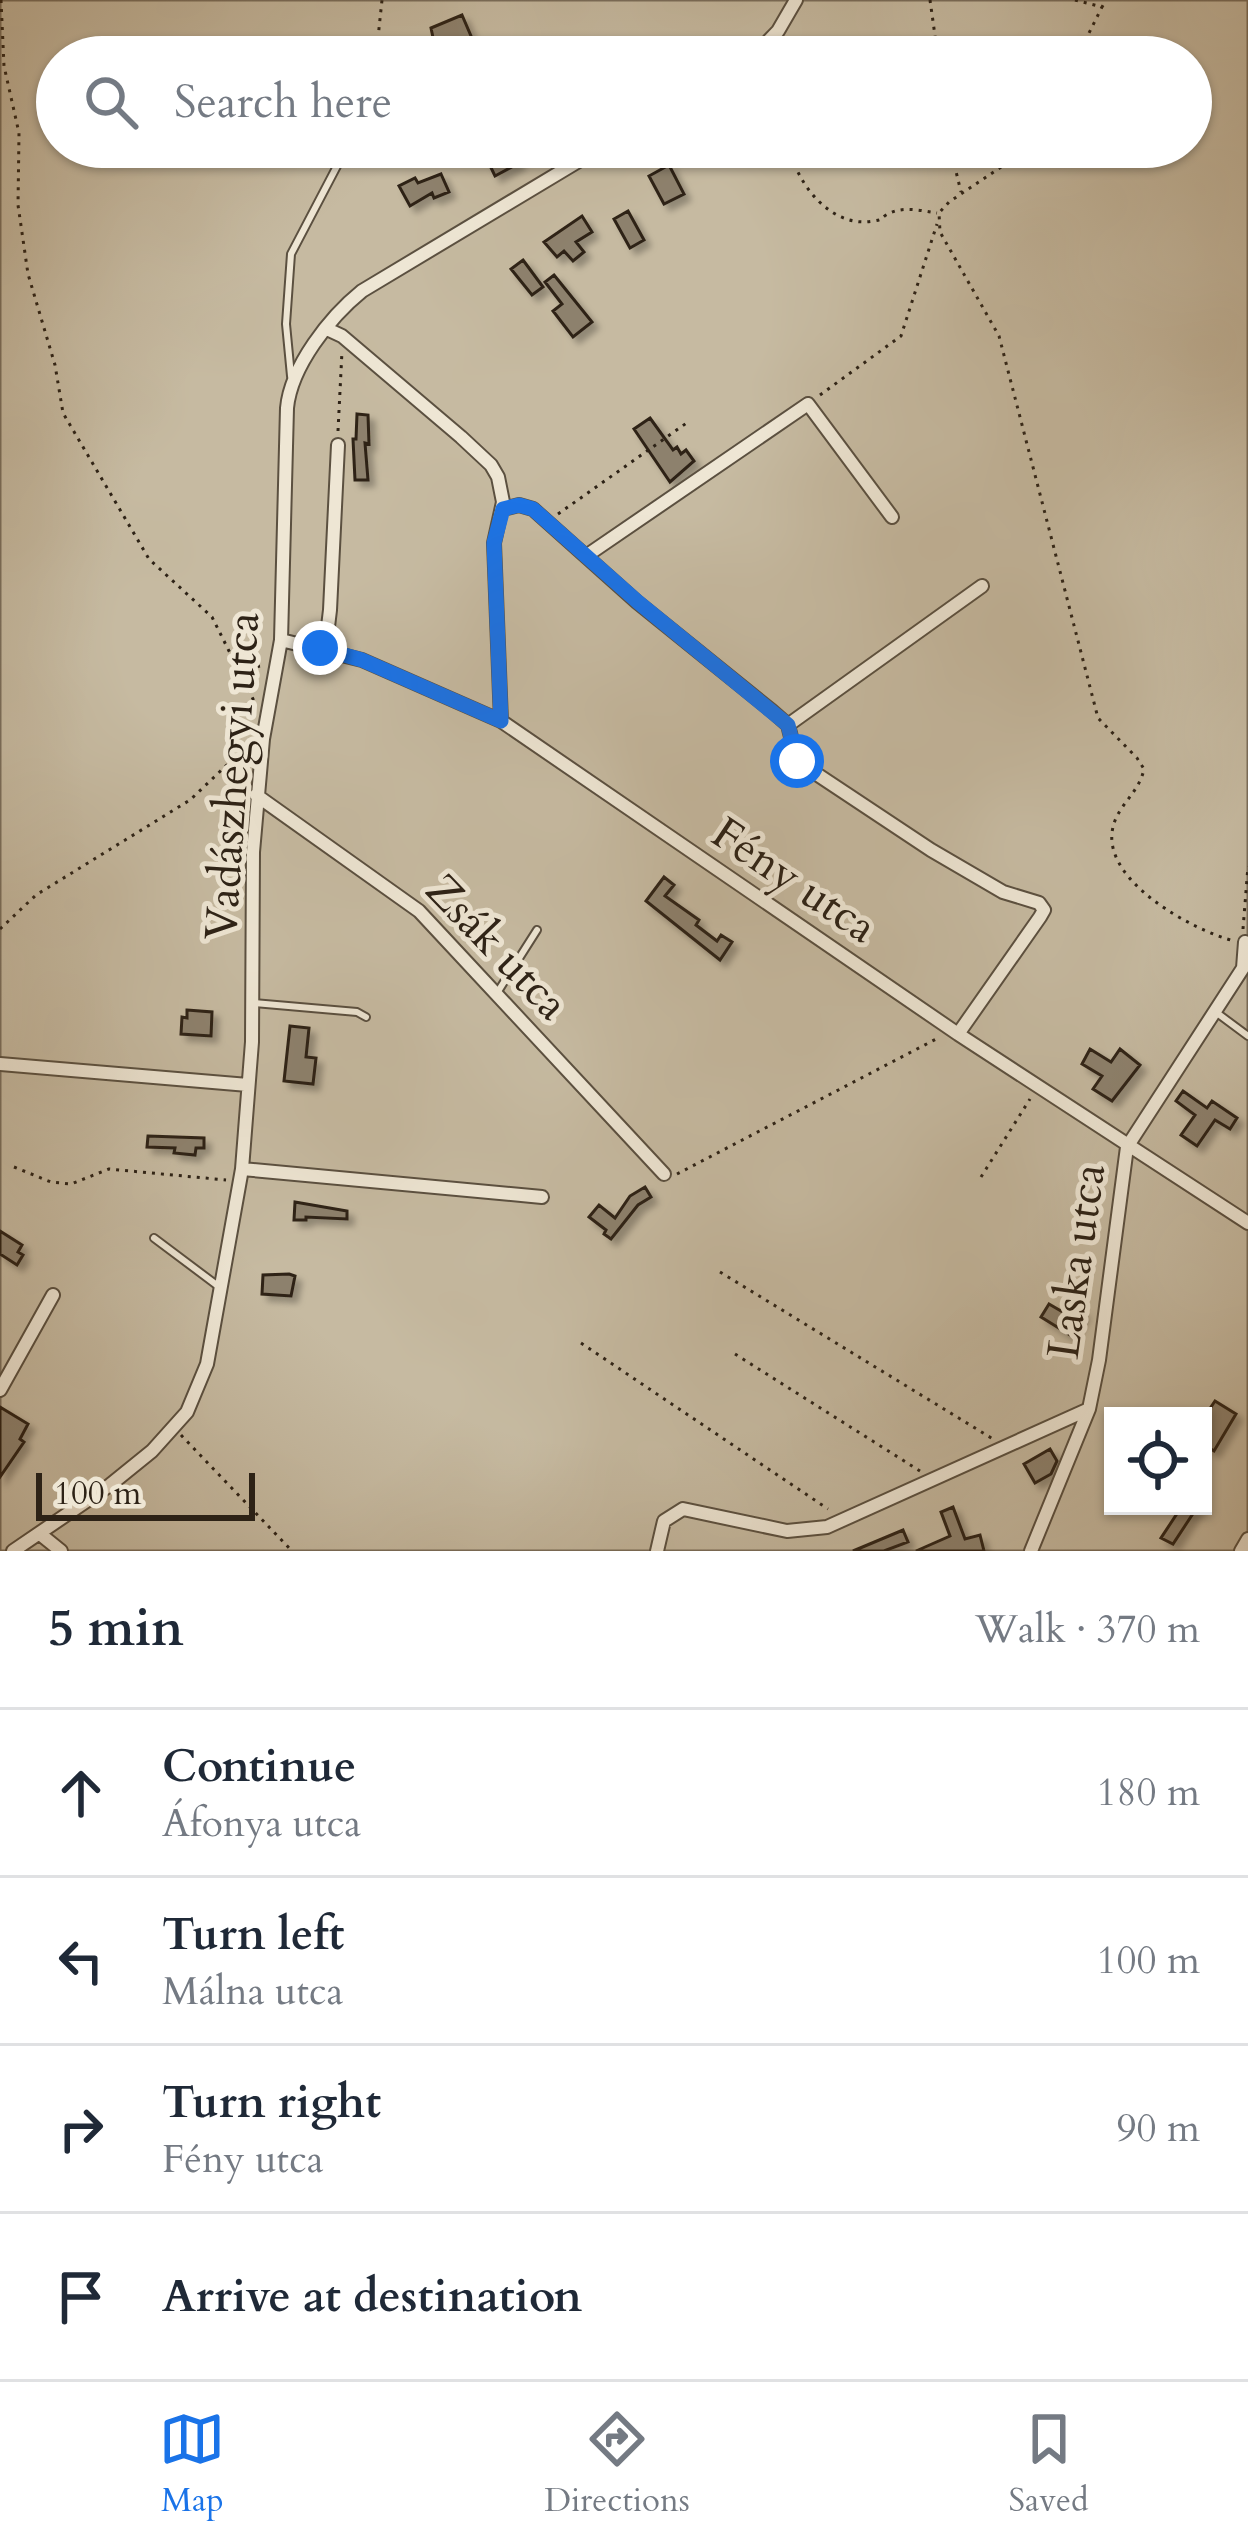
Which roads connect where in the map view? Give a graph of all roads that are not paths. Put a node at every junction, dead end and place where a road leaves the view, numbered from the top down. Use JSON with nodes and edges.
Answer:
{"nodes":[{"id":1,"x":796,"y":0,"type":"edge"},
{"id":2,"x":773,"y":36,"type":"edge"},
{"id":3,"x":336,"y":168,"type":"edge"},
{"id":4,"x":567,"y":168,"type":"edge"},
{"id":5,"x":327,"y":329,"type":"junction"},
{"id":6,"x":292,"y":380,"type":"junction"},
{"id":7,"x":338,"y":445,"type":"road end"},
{"id":8,"x":503,"y":509,"type":"junction"},
{"id":9,"x":892,"y":517,"type":"dead end"},
{"id":10,"x":586,"y":556,"type":"junction"},
{"id":11,"x":982,"y":586,"type":"dead end"},
{"id":12,"x":280,"y":640,"type":"junction"},
{"id":13,"x":320,"y":648,"type":"junction"},
{"id":14,"x":501,"y":721,"type":"junction"},
{"id":15,"x":788,"y":725,"type":"junction"},
{"id":16,"x":256,"y":795,"type":"junction"},
{"id":17,"x":537,"y":930,"type":"dead end"},
{"id":18,"x":1245,"y":942,"type":"road end"},
{"id":19,"x":497,"y":993,"type":"junction"},
{"id":20,"x":253,"y":1003,"type":"junction"},
{"id":21,"x":1214,"y":1011,"type":"junction"},
{"id":22,"x":366,"y":1017,"type":"dead end"},
{"id":23,"x":955,"y":1032,"type":"junction"},
{"id":24,"x":1248,"y":1036,"type":"edge"},
{"id":25,"x":0,"y":1064,"type":"edge"},
{"id":26,"x":248,"y":1085,"type":"junction"},
{"id":27,"x":1127,"y":1148,"type":"junction"},
{"id":28,"x":241,"y":1175,"type":"junction"},
{"id":29,"x":667,"y":1176,"type":"road end"},
{"id":30,"x":542,"y":1197,"type":"dead end"},
{"id":31,"x":1248,"y":1222,"type":"edge"},
{"id":32,"x":154,"y":1238,"type":"dead end"},
{"id":33,"x":220,"y":1288,"type":"junction"},
{"id":34,"x":53,"y":1294,"type":"dead end"},
{"id":35,"x":0,"y":1390,"type":"edge"},
{"id":36,"x":1089,"y":1409,"type":"junction"},
{"id":37,"x":40,"y":1534,"type":"junction"},
{"id":38,"x":1248,"y":1539,"type":"edge"},
{"id":39,"x":13,"y":1551,"type":"edge"},
{"id":40,"x":61,"y":1551,"type":"edge"},
{"id":41,"x":657,"y":1551,"type":"edge"},
{"id":42,"x":1031,"y":1551,"type":"edge"},
{"id":43,"x":1241,"y":1551,"type":"edge"}],
"edges":[{"from":1,"to":2,"type":"street"},
{"from":3,"to":6,"type":"lane"},
{"from":4,"to":5,"type":"street","name":"Vadászhegyi utca"},
{"from":5,"to":6,"type":"street","name":"Vadászhegyi utca"},
{"from":5,"to":8,"type":"street"},
{"from":6,"to":12,"type":"street","name":"Vadászhegyi utca"},
{"from":7,"to":13,"type":"street"},
{"from":8,"to":10,"type":"street"},
{"from":8,"to":14,"type":"street"},
{"from":9,"to":10,"type":"street"},
{"from":10,"to":15,"type":"street"},
{"from":11,"to":15,"type":"street"},
{"from":12,"to":13,"type":"street","name":"Fény utca"},
{"from":12,"to":16,"type":"street","name":"Vadászhegyi utca"},
{"from":13,"to":14,"type":"street","name":"Fény utca"},
{"from":14,"to":23,"type":"street","name":"Fény utca"},
{"from":15,"to":23,"type":"street"},
{"from":16,"to":19,"type":"street","name":"Zsák utca"},
{"from":16,"to":20,"type":"street","name":"Vadászhegyi utca"},
{"from":17,"to":19,"type":"lane"},
{"from":18,"to":21,"type":"street","name":"Laska utca"},
{"from":19,"to":29,"type":"street","name":"Zsák utca"},
{"from":20,"to":22,"type":"lane"},
{"from":20,"to":26,"type":"street","name":"Vadászhegyi utca"},
{"from":21,"to":24,"type":"lane"},
{"from":21,"to":27,"type":"street","name":"Laska utca"},
{"from":23,"to":27,"type":"street","name":"Fény utca"},
{"from":25,"to":26,"type":"street"},
{"from":26,"to":28,"type":"street","name":"Vadászhegyi utca"},
{"from":27,"to":31,"type":"street","name":"Fény utca"},
{"from":27,"to":36,"type":"street","name":"Laska utca"},
{"from":28,"to":30,"type":"street"},
{"from":28,"to":33,"type":"street","name":"Vadászhegyi utca"},
{"from":32,"to":33,"type":"lane"},
{"from":33,"to":37,"type":"street","name":"Vadászhegyi utca"},
{"from":34,"to":35,"type":"street"},
{"from":36,"to":41,"type":"street","name":"Laska utca"},
{"from":36,"to":42,"type":"street","name":"Laska utca"},
{"from":37,"to":39,"type":"street","name":"Vadászhegyi utca"},
{"from":37,"to":40,"type":"street"},
{"from":38,"to":43,"type":"street"}]}
